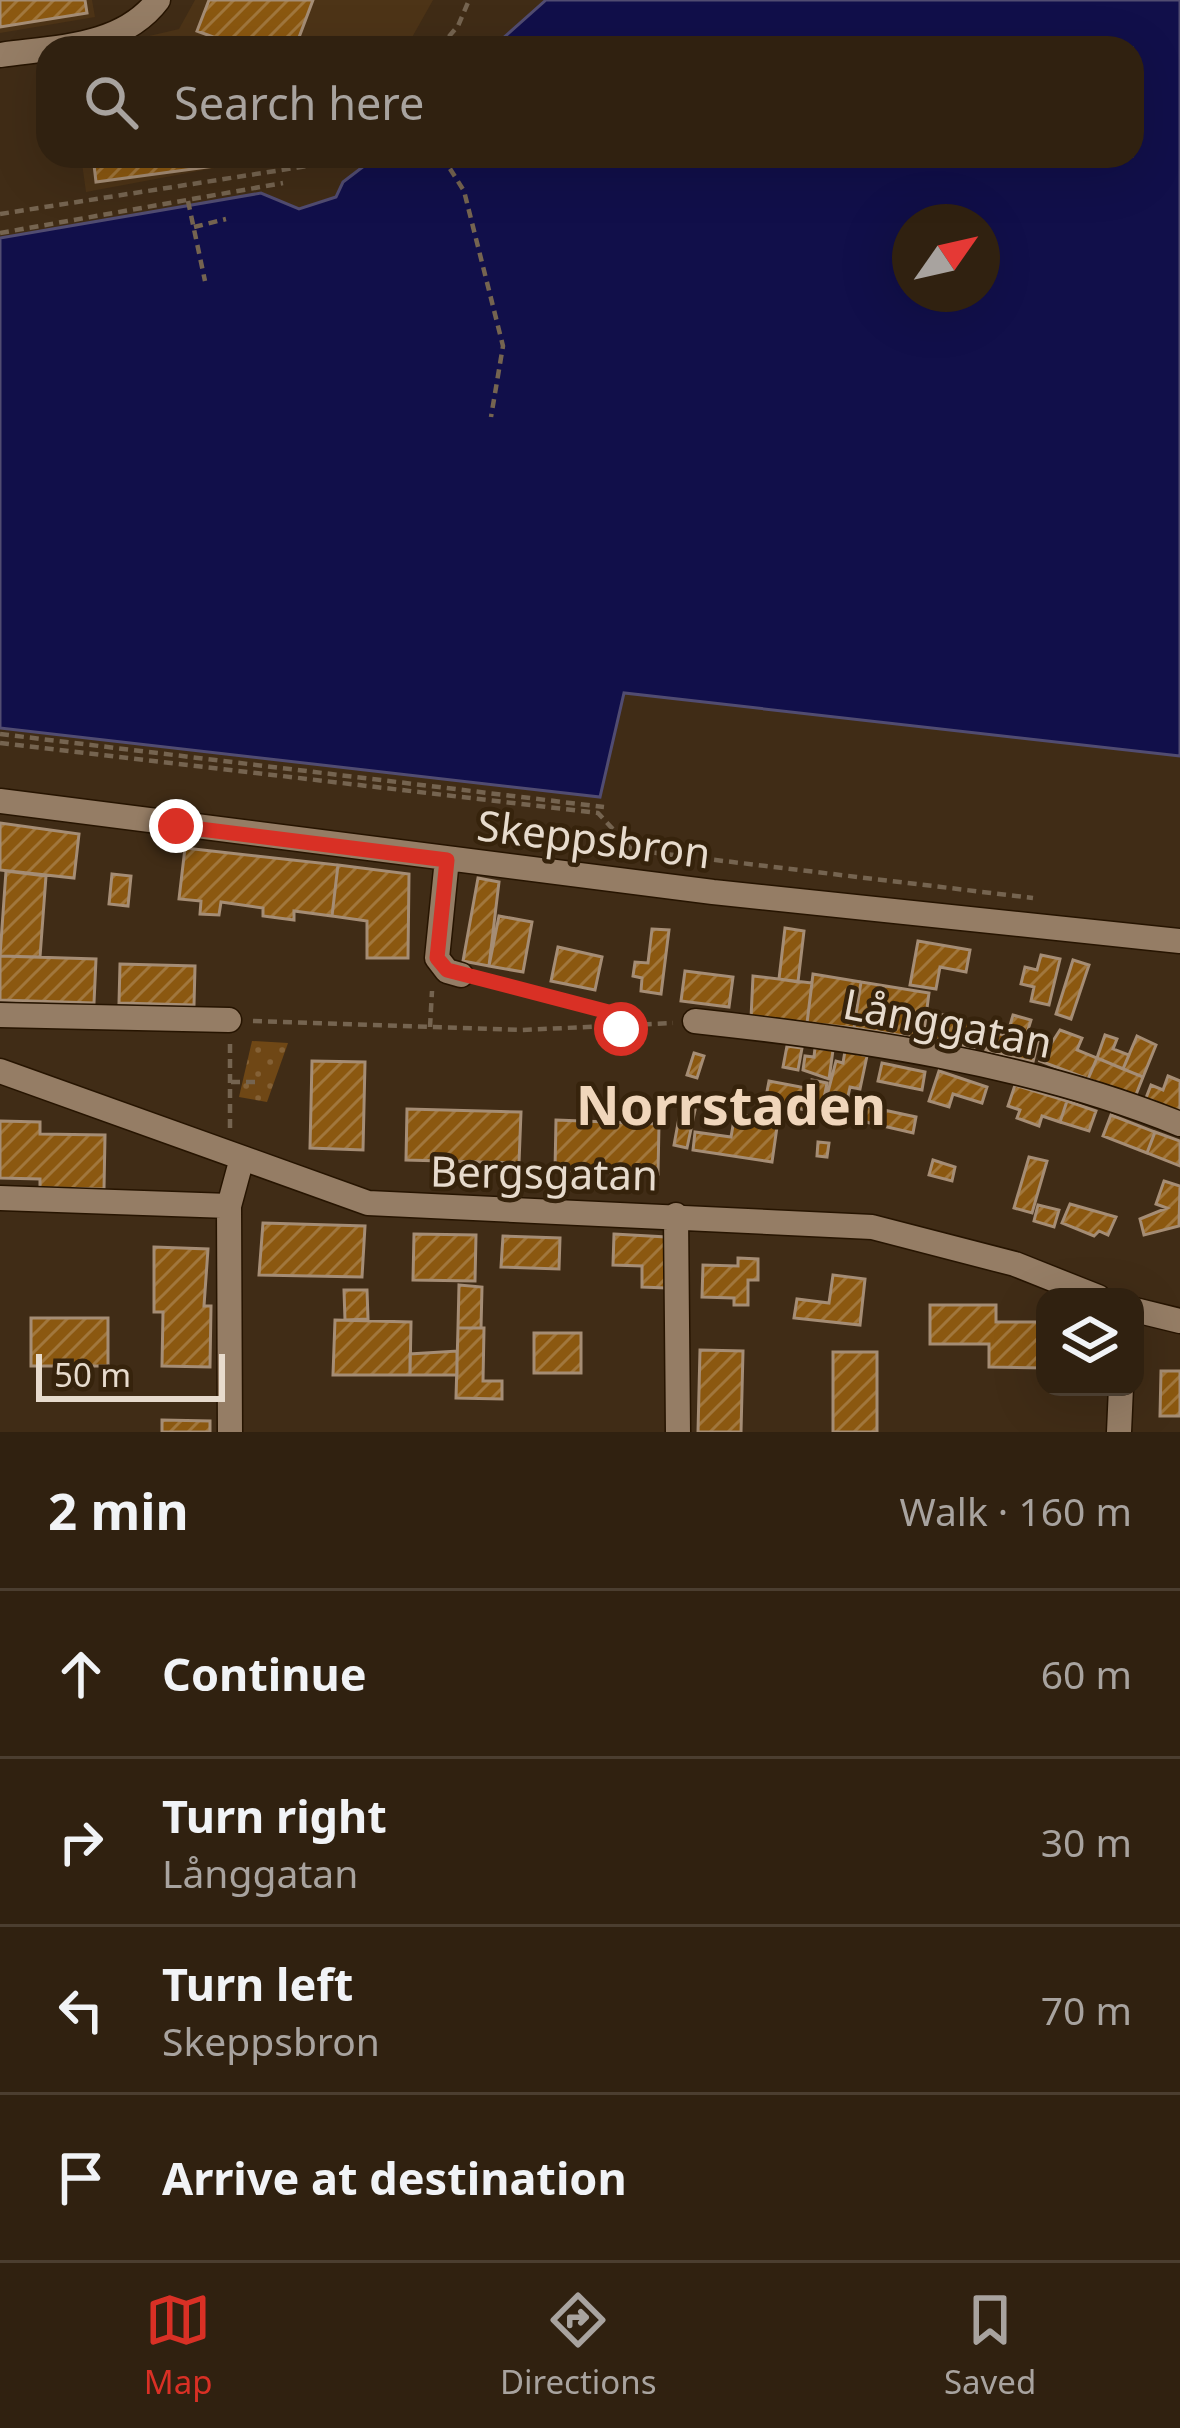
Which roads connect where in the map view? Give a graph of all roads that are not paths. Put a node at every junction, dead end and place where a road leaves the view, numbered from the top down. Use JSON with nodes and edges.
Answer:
{"nodes":[{"id":1,"x":158,"y":0,"type":"edge"},
{"id":2,"x":106,"y":36,"type":"edge"},
{"id":3,"x":36,"y":50,"type":"edge"},
{"id":4,"x":0,"y":56,"type":"edge"},
{"id":5,"x":0,"y":801,"type":"edge"},
{"id":6,"x":447,"y":860,"type":"junction"},
{"id":7,"x":1180,"y":941,"type":"edge"},
{"id":8,"x":461,"y":975,"type":"road end"},
{"id":9,"x":0,"y":1015,"type":"edge"},
{"id":10,"x":230,"y":1020,"type":"road end"},
{"id":11,"x":694,"y":1021,"type":"road end"},
{"id":12,"x":0,"y":1071,"type":"edge"},
{"id":13,"x":1180,"y":1124,"type":"edge"},
{"id":14,"x":242,"y":1158,"type":"junction"},
{"id":15,"x":0,"y":1198,"type":"edge"},
{"id":16,"x":229,"y":1206,"type":"junction"},
{"id":17,"x":676,"y":1215,"type":"junction"},
{"id":18,"x":1075,"y":1288,"type":"edge"},
{"id":19,"x":1144,"y":1312,"type":"edge"},
{"id":20,"x":1180,"y":1321,"type":"edge"},
{"id":21,"x":1121,"y":1396,"type":"edge"},
{"id":22,"x":230,"y":1432,"type":"edge"},
{"id":23,"x":678,"y":1432,"type":"edge"},
{"id":24,"x":1120,"y":1432,"type":"edge"}],
"edges":[{"from":1,"to":2,"type":"street"},
{"from":3,"to":4,"type":"street"},
{"from":5,"to":6,"type":"street","name":"Skeppsbron"},
{"from":6,"to":7,"type":"street","name":"Skeppsbron"},
{"from":6,"to":8,"type":"street"},
{"from":9,"to":10,"type":"street"},
{"from":11,"to":13,"type":"street","name":"Långgatan"},
{"from":12,"to":14,"type":"street","name":"Bergsgatan"},
{"from":14,"to":16,"type":"street"},
{"from":14,"to":17,"type":"street","name":"Bergsgatan"},
{"from":15,"to":16,"type":"street"},
{"from":16,"to":22,"type":"street"},
{"from":17,"to":18,"type":"street","name":"Bergsgatan"},
{"from":17,"to":23,"type":"street"},
{"from":19,"to":20,"type":"street"},
{"from":21,"to":24,"type":"street"}]}
